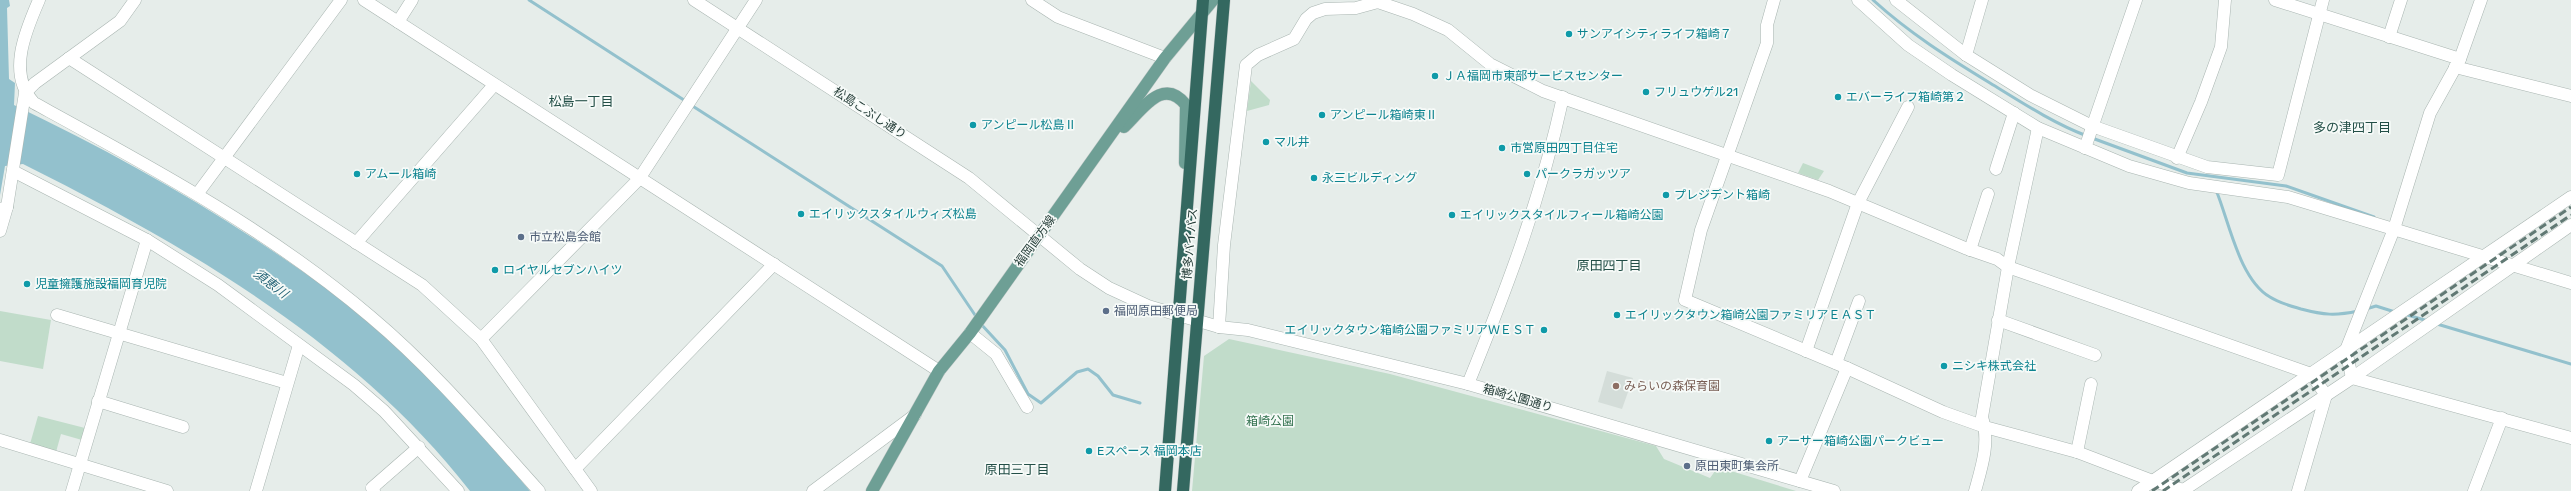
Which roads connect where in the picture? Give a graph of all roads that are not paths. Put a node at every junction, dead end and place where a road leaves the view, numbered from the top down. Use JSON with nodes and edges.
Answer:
{"nodes":[{"id":1,"x":39,"y":0,"type":"edge"},
{"id":2,"x":134,"y":0,"type":"edge"},
{"id":3,"x":341,"y":0,"type":"edge"},
{"id":4,"x":364,"y":0,"type":"edge"},
{"id":5,"x":412,"y":0,"type":"edge"},
{"id":6,"x":694,"y":0,"type":"edge"},
{"id":7,"x":756,"y":0,"type":"edge"},
{"id":8,"x":1032,"y":0,"type":"edge"},
{"id":9,"x":1213,"y":0,"type":"edge"},
{"id":10,"x":1224,"y":0,"type":"edge"},
{"id":11,"x":1774,"y":0,"type":"edge"},
{"id":12,"x":1858,"y":0,"type":"edge"},
{"id":13,"x":1896,"y":0,"type":"edge"},
{"id":14,"x":1982,"y":0,"type":"edge"},
{"id":15,"x":2136,"y":0,"type":"edge"},
{"id":16,"x":2225,"y":0,"type":"edge"},
{"id":17,"x":2275,"y":0,"type":"edge"},
{"id":18,"x":2323,"y":0,"type":"edge"},
{"id":19,"x":2401,"y":0,"type":"edge"},
{"id":20,"x":2481,"y":0,"type":"edge"},
{"id":21,"x":1202,"y":6,"type":"edge"},
{"id":22,"x":2319,"y":14,"type":"junction"},
{"id":23,"x":398,"y":22,"type":"junction"},
{"id":24,"x":738,"y":28,"type":"junction"},
{"id":25,"x":2389,"y":37,"type":"junction"},
{"id":26,"x":1966,"y":55,"type":"junction"},
{"id":27,"x":69,"y":58,"type":"junction"},
{"id":28,"x":1165,"y":58,"type":"junction"},
{"id":29,"x":2457,"y":63,"type":"junction"},
{"id":30,"x":494,"y":85,"type":"junction"},
{"id":31,"x":2571,"y":96,"type":"edge"},
{"id":32,"x":1563,"y":97,"type":"junction"},
{"id":33,"x":24,"y":99,"type":"junction"},
{"id":34,"x":1908,"y":107,"type":"dead end"},
{"id":35,"x":2014,"y":113,"type":"junction"},
{"id":36,"x":2038,"y":128,"type":"junction"},
{"id":37,"x":2091,"y":128,"type":"junction"},
{"id":38,"x":1110,"y":140,"type":"junction"},
{"id":39,"x":2086,"y":145,"type":"junction"},
{"id":40,"x":1727,"y":154,"type":"junction"},
{"id":41,"x":223,"y":157,"type":"junction"},
{"id":42,"x":2177,"y":158,"type":"junction"},
{"id":43,"x":13,"y":167,"type":"junction"},
{"id":44,"x":1996,"y":169,"type":"dead end"},
{"id":45,"x":639,"y":180,"type":"junction"},
{"id":46,"x":198,"y":193,"type":"junction"},
{"id":47,"x":1988,"y":194,"type":"dead end"},
{"id":48,"x":2571,"y":197,"type":"edge"},
{"id":49,"x":1858,"y":203,"type":"junction"},
{"id":50,"x":4,"y":208,"type":"edge"},
{"id":51,"x":2571,"y":225,"type":"edge"},
{"id":52,"x":2394,"y":229,"type":"junction"},
{"id":53,"x":0,"y":230,"type":"edge"},
{"id":54,"x":1039,"y":235,"type":"junction"},
{"id":55,"x":147,"y":240,"type":"junction"},
{"id":56,"x":1184,"y":240,"type":"junction"},
{"id":57,"x":356,"y":243,"type":"junction"},
{"id":58,"x":1970,"y":250,"type":"junction"},
{"id":59,"x":2482,"y":257,"type":"junction"},
{"id":60,"x":774,"y":264,"type":"junction"},
{"id":61,"x":2511,"y":266,"type":"junction"},
{"id":62,"x":2008,"y":267,"type":"junction"},
{"id":63,"x":2571,"y":283,"type":"edge"},
{"id":64,"x":1859,"y":301,"type":"dead end"},
{"id":65,"x":1179,"y":314,"type":"junction"},
{"id":66,"x":57,"y":315,"type":"dead end"},
{"id":67,"x":1197,"y":320,"type":"junction"},
{"id":68,"x":1998,"y":320,"type":"junction"},
{"id":69,"x":1219,"y":327,"type":"junction"},
{"id":70,"x":119,"y":333,"type":"junction"},
{"id":71,"x":970,"y":333,"type":"junction"},
{"id":72,"x":481,"y":339,"type":"junction"},
{"id":73,"x":299,"y":345,"type":"junction"},
{"id":74,"x":2346,"y":350,"type":"junction"},
{"id":75,"x":1806,"y":351,"type":"junction"},
{"id":76,"x":2095,"y":355,"type":"dead end"},
{"id":77,"x":1841,"y":366,"type":"junction"},
{"id":78,"x":940,"y":371,"type":"junction"},
{"id":79,"x":2311,"y":374,"type":"junction"},
{"id":80,"x":2352,"y":378,"type":"junction"},
{"id":81,"x":287,"y":383,"type":"junction"},
{"id":82,"x":1468,"y":384,"type":"junction"},
{"id":83,"x":2091,"y":384,"type":"dead end"},
{"id":84,"x":2326,"y":395,"type":"junction"},
{"id":85,"x":98,"y":401,"type":"junction"},
{"id":86,"x":1027,"y":407,"type":"dead end"},
{"id":87,"x":915,"y":415,"type":"junction"},
{"id":88,"x":2502,"y":418,"type":"junction"},
{"id":89,"x":183,"y":427,"type":"dead end"},
{"id":90,"x":1985,"y":427,"type":"junction"},
{"id":91,"x":2571,"y":438,"type":"edge"},
{"id":92,"x":0,"y":440,"type":"edge"},
{"id":93,"x":419,"y":447,"type":"junction"},
{"id":94,"x":2077,"y":452,"type":"junction"},
{"id":95,"x":79,"y":464,"type":"junction"},
{"id":96,"x":575,"y":469,"type":"junction"},
{"id":97,"x":1800,"y":481,"type":"junction"},
{"id":98,"x":2153,"y":481,"type":"junction"},
{"id":99,"x":72,"y":491,"type":"edge"},
{"id":100,"x":167,"y":491,"type":"edge"},
{"id":101,"x":256,"y":491,"type":"edge"},
{"id":102,"x":374,"y":491,"type":"edge"},
{"id":103,"x":458,"y":491,"type":"edge"},
{"id":104,"x":539,"y":491,"type":"edge"},
{"id":105,"x":591,"y":491,"type":"edge"},
{"id":106,"x":813,"y":491,"type":"edge"},
{"id":107,"x":872,"y":491,"type":"edge"},
{"id":108,"x":1165,"y":491,"type":"edge"},
{"id":109,"x":1183,"y":491,"type":"edge"},
{"id":110,"x":1834,"y":491,"type":"edge"},
{"id":111,"x":1974,"y":491,"type":"edge"},
{"id":112,"x":2138,"y":491,"type":"edge"},
{"id":113,"x":2184,"y":491,"type":"edge"},
{"id":114,"x":2298,"y":491,"type":"edge"},
{"id":115,"x":2474,"y":491,"type":"edge"}],
"edges":[{"from":1,"to":33,"type":"street"},
{"from":2,"to":27,"type":"street"},
{"from":3,"to":41,"type":"street"},
{"from":4,"to":23,"type":"street"},
{"from":5,"to":23,"type":"street"},
{"from":6,"to":24,"type":"street","name":"松島こぶし通り"},
{"from":7,"to":24,"type":"street"},
{"from":8,"to":28,"type":"street"},
{"from":9,"to":21,"type":"main road","name":"福岡直方線"},
{"from":10,"to":67,"type":"highway","name":"博多バイパス"},
{"from":11,"to":40,"type":"street"},
{"from":12,"to":35,"type":"street"},
{"from":13,"to":26,"type":"street"},
{"from":14,"to":26,"type":"street"},
{"from":15,"to":37,"type":"street"},
{"from":16,"to":42,"type":"street"},
{"from":17,"to":22,"type":"street"},
{"from":18,"to":22,"type":"street"},
{"from":19,"to":25,"type":"street"},
{"from":20,"to":29,"type":"street"},
{"from":21,"to":28,"type":"main road","name":"福岡直方線"},
{"from":21,"to":56,"type":"highway","name":"博多バイパス"},
{"from":22,"to":25,"type":"street"},
{"from":22,"to":42,"type":"street"},
{"from":23,"to":30,"type":"street"},
{"from":24,"to":45,"type":"street"},
{"from":24,"to":54,"type":"street","name":"松島こぶし通り"},
{"from":25,"to":29,"type":"street"},
{"from":26,"to":37,"type":"street"},
{"from":27,"to":33,"type":"street"},
{"from":27,"to":41,"type":"street"},
{"from":28,"to":38,"type":"main road","name":"福岡直方線"},
{"from":29,"to":31,"type":"street"},
{"from":29,"to":52,"type":"street"},
{"from":30,"to":45,"type":"street"},
{"from":30,"to":57,"type":"street"},
{"from":32,"to":40,"type":"street"},
{"from":32,"to":69,"type":"street"},
{"from":32,"to":82,"type":"street"},
{"from":33,"to":43,"type":"street"},
{"from":33,"to":46,"type":"street"},
{"from":34,"to":49,"type":"street"},
{"from":35,"to":36,"type":"street"},
{"from":35,"to":44,"type":"street"},
{"from":36,"to":39,"type":"street"},
{"from":36,"to":62,"type":"street"},
{"from":37,"to":39,"type":"street"},
{"from":37,"to":42,"type":"street"},
{"from":38,"to":54,"type":"main road","name":"福岡直方線"},
{"from":38,"to":56,"type":"main road"},
{"from":39,"to":52,"type":"street"},
{"from":40,"to":49,"type":"street"},
{"from":40,"to":75,"type":"street"},
{"from":41,"to":46,"type":"street"},
{"from":41,"to":57,"type":"street"},
{"from":43,"to":50,"type":"street"},
{"from":43,"to":55,"type":"street"},
{"from":45,"to":60,"type":"street"},
{"from":45,"to":72,"type":"street"},
{"from":46,"to":104,"type":"street"},
{"from":47,"to":58,"type":"street"},
{"from":48,"to":59,"type":"street"},
{"from":49,"to":58,"type":"street"},
{"from":49,"to":75,"type":"street"},
{"from":50,"to":53,"type":"street"},
{"from":51,"to":61,"type":"street"},
{"from":52,"to":59,"type":"street"},
{"from":52,"to":74,"type":"street"},
{"from":54,"to":65,"type":"street","name":"松島こぶし通り"},
{"from":54,"to":71,"type":"main road","name":"福岡直方線"},
{"from":55,"to":70,"type":"street"},
{"from":55,"to":73,"type":"street"},
{"from":56,"to":65,"type":"highway","name":"博多バイパス"},
{"from":57,"to":72,"type":"street"},
{"from":58,"to":62,"type":"street"},
{"from":59,"to":61,"type":"street"},
{"from":59,"to":74,"type":"street"},
{"from":60,"to":78,"type":"street"},
{"from":60,"to":96,"type":"street"},
{"from":61,"to":63,"type":"street"},
{"from":61,"to":80,"type":"street"},
{"from":62,"to":68,"type":"street"},
{"from":62,"to":79,"type":"street"},
{"from":64,"to":77,"type":"street"},
{"from":65,"to":67,"type":"street","name":"箱崎公園通り"},
{"from":65,"to":108,"type":"highway","name":"博多バイパス"},
{"from":66,"to":70,"type":"street"},
{"from":67,"to":69,"type":"street","name":"箱崎公園通り"},
{"from":67,"to":109,"type":"highway","name":"博多バイパス"},
{"from":68,"to":76,"type":"street"},
{"from":68,"to":90,"type":"street"},
{"from":69,"to":82,"type":"street","name":"箱崎公園通り"},
{"from":70,"to":81,"type":"street"},
{"from":70,"to":85,"type":"street"},
{"from":71,"to":78,"type":"main road","name":"福岡直方線"},
{"from":71,"to":86,"type":"street"},
{"from":72,"to":96,"type":"street"},
{"from":73,"to":81,"type":"street"},
{"from":73,"to":93,"type":"street"},
{"from":74,"to":79,"type":"street"},
{"from":74,"to":80,"type":"street"},
{"from":75,"to":77,"type":"street"},
{"from":77,"to":90,"type":"street"},
{"from":77,"to":97,"type":"street"},
{"from":78,"to":87,"type":"main road","name":"福岡直方線"},
{"from":79,"to":84,"type":"street"},
{"from":79,"to":98,"type":"street"},
{"from":80,"to":84,"type":"street"},
{"from":80,"to":88,"type":"street"},
{"from":81,"to":101,"type":"street"},
{"from":82,"to":97,"type":"street","name":"箱崎公園通り"},
{"from":83,"to":94,"type":"street"},
{"from":84,"to":113,"type":"street"},
{"from":84,"to":114,"type":"street"},
{"from":85,"to":89,"type":"street"},
{"from":85,"to":95,"type":"street"},
{"from":87,"to":106,"type":"street"},
{"from":87,"to":107,"type":"main road","name":"福岡直方線"},
{"from":88,"to":91,"type":"street"},
{"from":88,"to":115,"type":"street"},
{"from":90,"to":94,"type":"street"},
{"from":90,"to":111,"type":"street"},
{"from":92,"to":95,"type":"street"},
{"from":93,"to":102,"type":"street"},
{"from":93,"to":103,"type":"street"},
{"from":94,"to":98,"type":"street"},
{"from":95,"to":99,"type":"street"},
{"from":95,"to":100,"type":"street"},
{"from":96,"to":105,"type":"street"},
{"from":97,"to":110,"type":"street","name":"箱崎公園通り"},
{"from":98,"to":112,"type":"street"},
{"from":98,"to":113,"type":"street"}]}
